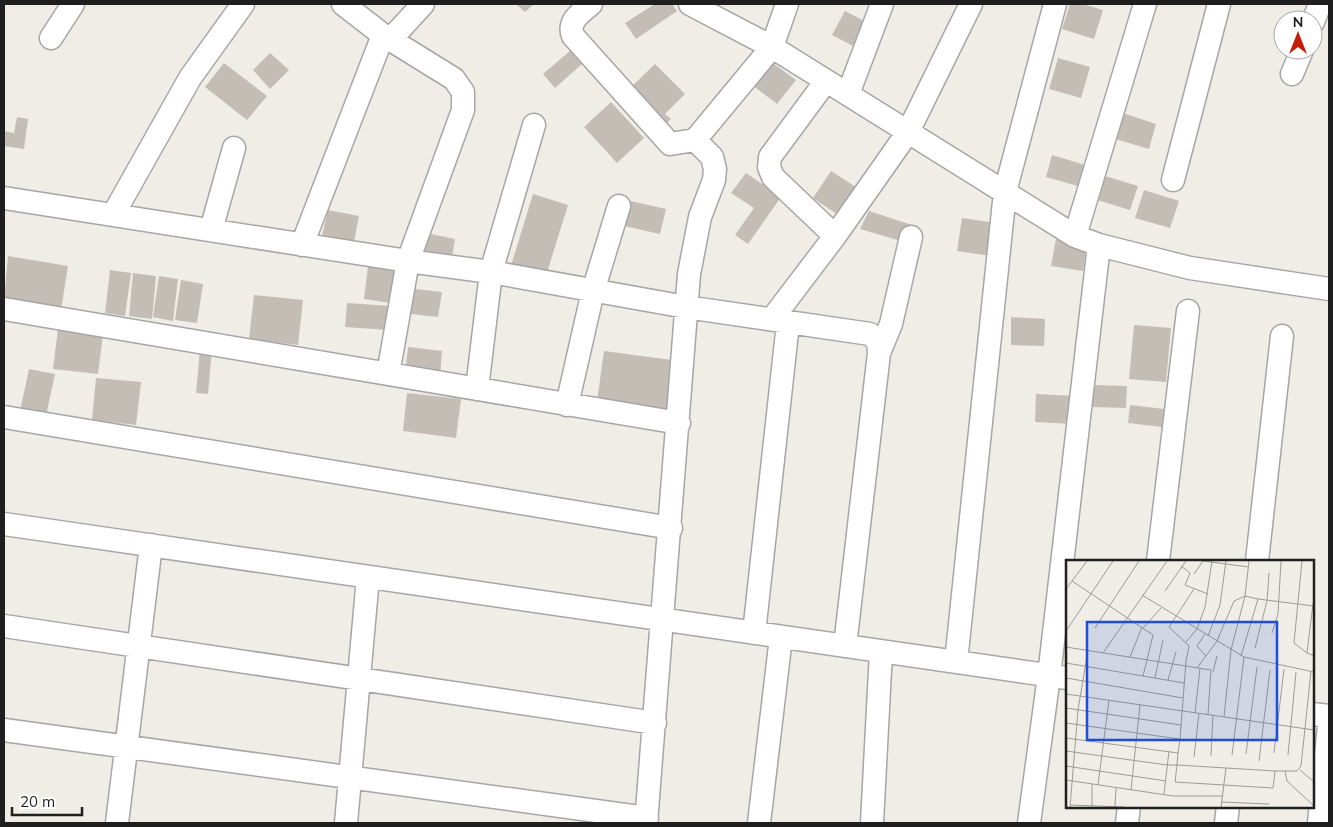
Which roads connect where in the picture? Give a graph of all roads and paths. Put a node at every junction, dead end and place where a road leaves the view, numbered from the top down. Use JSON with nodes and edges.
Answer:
{"nodes":[{"id":1,"x":73,"y":4,"type":"edge"},
{"id":2,"x":243,"y":4,"type":"edge"},
{"id":3,"x":343,"y":4,"type":"edge"},
{"id":4,"x":423,"y":4,"type":"edge"},
{"id":5,"x":591,"y":4,"type":"edge"},
{"id":6,"x":690,"y":4,"type":"edge"},
{"id":7,"x":787,"y":4,"type":"edge"},
{"id":8,"x":882,"y":4,"type":"edge"},
{"id":9,"x":971,"y":4,"type":"edge"},
{"id":10,"x":1055,"y":4,"type":"edge"},
{"id":11,"x":1145,"y":4,"type":"edge"},
{"id":12,"x":1219,"y":4,"type":"edge"},
{"id":13,"x":386,"y":37,"type":"junction"},
{"id":14,"x":51,"y":38,"type":"dead end"},
{"id":15,"x":772,"y":47,"type":"junction"},
{"id":16,"x":1298,"y":60,"type":"edge"},
{"id":17,"x":1292,"y":74,"type":"dead end"},
{"id":18,"x":826,"y":81,"type":"junction"},
{"id":19,"x":848,"y":94,"type":"junction"},
{"id":20,"x":534,"y":125,"type":"dead end"},
{"id":21,"x":908,"y":132,"type":"junction"},
{"id":22,"x":695,"y":140,"type":"junction"},
{"id":23,"x":234,"y":148,"type":"dead end"},
{"id":24,"x":1173,"y":180,"type":"dead end"},
{"id":25,"x":1005,"y":192,"type":"junction"},
{"id":26,"x":4,"y":198,"type":"edge"},
{"id":27,"x":619,"y":206,"type":"dead end"},
{"id":28,"x":112,"y":215,"type":"junction"},
{"id":29,"x":211,"y":230,"type":"junction"},
{"id":30,"x":835,"y":236,"type":"junction"},
{"id":31,"x":1075,"y":236,"type":"junction"},
{"id":32,"x":911,"y":237,"type":"dead end"},
{"id":33,"x":302,"y":245,"type":"junction"},
{"id":34,"x":1099,"y":245,"type":"junction"},
{"id":35,"x":408,"y":261,"type":"junction"},
{"id":36,"x":491,"y":272,"type":"junction"},
{"id":37,"x":1329,"y":289,"type":"edge"},
{"id":38,"x":593,"y":291,"type":"junction"},
{"id":39,"x":686,"y":307,"type":"junction"},
{"id":40,"x":4,"y":309,"type":"edge"},
{"id":41,"x":1188,"y":311,"type":"dead end"},
{"id":42,"x":780,"y":321,"type":"junction"},
{"id":43,"x":1282,"y":336,"type":"dead end"},
{"id":44,"x":879,"y":353,"type":"junction"},
{"id":45,"x":388,"y":374,"type":"junction"},
{"id":46,"x":478,"y":388,"type":"junction"},
{"id":47,"x":568,"y":405,"type":"junction"},
{"id":48,"x":4,"y":417,"type":"edge"},
{"id":49,"x":679,"y":424,"type":"junction"},
{"id":50,"x":4,"y":524,"type":"edge"},
{"id":51,"x":671,"y":528,"type":"junction"},
{"id":52,"x":151,"y":545,"type":"junction"},
{"id":53,"x":1069,"y":560,"type":"edge"},
{"id":54,"x":1158,"y":560,"type":"edge"},
{"id":55,"x":1258,"y":560,"type":"edge"},
{"id":56,"x":368,"y":577,"type":"junction"},
{"id":57,"x":1066,"y":593,"type":"edge"},
{"id":58,"x":663,"y":620,"type":"junction"},
{"id":59,"x":4,"y":626,"type":"edge"},
{"id":60,"x":754,"y":633,"type":"junction"},
{"id":61,"x":781,"y":637,"type":"junction"},
{"id":62,"x":139,"y":646,"type":"junction"},
{"id":63,"x":845,"y":646,"type":"junction"},
{"id":64,"x":881,"y":651,"type":"junction"},
{"id":65,"x":956,"y":662,"type":"junction"},
{"id":66,"x":1058,"y":677,"type":"edge"},
{"id":67,"x":359,"y":679,"type":"junction"},
{"id":68,"x":1313,"y":714,"type":"edge"},
{"id":69,"x":1329,"y":716,"type":"edge"},
{"id":70,"x":655,"y":723,"type":"junction"},
{"id":71,"x":1329,"y":726,"type":"edge"},
{"id":72,"x":4,"y":730,"type":"edge"},
{"id":73,"x":126,"y":746,"type":"junction"},
{"id":74,"x":350,"y":776,"type":"junction"},
{"id":75,"x":1129,"y":807,"type":"edge"},
{"id":76,"x":1228,"y":807,"type":"edge"},
{"id":77,"x":647,"y":820,"type":"edge"},
{"id":78,"x":117,"y":823,"type":"edge"},
{"id":79,"x":346,"y":823,"type":"edge"},
{"id":80,"x":759,"y":823,"type":"edge"},
{"id":81,"x":872,"y":823,"type":"edge"},
{"id":82,"x":1029,"y":823,"type":"edge"},
{"id":83,"x":1127,"y":823,"type":"edge"},
{"id":84,"x":1226,"y":823,"type":"edge"},
{"id":85,"x":1319,"y":823,"type":"edge"}],
"edges":[{"from":1,"to":14,"type":"street"},
{"from":2,"to":28,"type":"street"},
{"from":3,"to":13,"type":"street"},
{"from":4,"to":13,"type":"street"},
{"from":5,"to":22,"type":"street"},
{"from":6,"to":15,"type":"street"},
{"from":7,"to":15,"type":"street"},
{"from":8,"to":19,"type":"street"},
{"from":9,"to":21,"type":"street"},
{"from":10,"to":25,"type":"street"},
{"from":11,"to":31,"type":"street"},
{"from":12,"to":24,"type":"street"},
{"from":13,"to":33,"type":"street"},
{"from":13,"to":35,"type":"street"},
{"from":15,"to":18,"type":"street"},
{"from":15,"to":22,"type":"street"},
{"from":16,"to":17,"type":"street"},
{"from":18,"to":19,"type":"street"},
{"from":18,"to":30,"type":"street"},
{"from":19,"to":21,"type":"street"},
{"from":20,"to":36,"type":"street"},
{"from":21,"to":25,"type":"street"},
{"from":21,"to":30,"type":"street"},
{"from":22,"to":39,"type":"street"},
{"from":23,"to":29,"type":"street"},
{"from":25,"to":31,"type":"street"},
{"from":25,"to":65,"type":"street"},
{"from":26,"to":28,"type":"street"},
{"from":27,"to":38,"type":"street"},
{"from":28,"to":29,"type":"street"},
{"from":29,"to":33,"type":"street"},
{"from":30,"to":42,"type":"street"},
{"from":31,"to":34,"type":"street"},
{"from":32,"to":44,"type":"street"},
{"from":33,"to":35,"type":"street"},
{"from":34,"to":37,"type":"street"},
{"from":34,"to":53,"type":"street"},
{"from":35,"to":36,"type":"street"},
{"from":35,"to":45,"type":"street"},
{"from":36,"to":38,"type":"street"},
{"from":36,"to":46,"type":"street"},
{"from":38,"to":39,"type":"street"},
{"from":38,"to":47,"type":"street"},
{"from":39,"to":42,"type":"street"},
{"from":39,"to":49,"type":"street"},
{"from":40,"to":45,"type":"street"},
{"from":41,"to":54,"type":"street"},
{"from":42,"to":44,"type":"street"},
{"from":42,"to":60,"type":"street"},
{"from":43,"to":55,"type":"street"},
{"from":44,"to":63,"type":"street"},
{"from":45,"to":46,"type":"street"},
{"from":46,"to":47,"type":"street"},
{"from":47,"to":49,"type":"street"},
{"from":48,"to":51,"type":"street"},
{"from":49,"to":51,"type":"street"},
{"from":50,"to":52,"type":"street"},
{"from":51,"to":58,"type":"street"},
{"from":52,"to":56,"type":"street"},
{"from":52,"to":62,"type":"street"},
{"from":56,"to":58,"type":"street"},
{"from":56,"to":67,"type":"street"},
{"from":57,"to":66,"type":"street"},
{"from":58,"to":60,"type":"street"},
{"from":58,"to":70,"type":"street"},
{"from":59,"to":62,"type":"street"},
{"from":60,"to":61,"type":"street"},
{"from":61,"to":63,"type":"street"},
{"from":61,"to":80,"type":"street"},
{"from":62,"to":67,"type":"street"},
{"from":62,"to":73,"type":"street"},
{"from":63,"to":64,"type":"street"},
{"from":64,"to":65,"type":"street"},
{"from":64,"to":81,"type":"street"},
{"from":65,"to":66,"type":"street"},
{"from":66,"to":82,"type":"street"},
{"from":67,"to":70,"type":"street"},
{"from":67,"to":74,"type":"street"},
{"from":68,"to":69,"type":"street"},
{"from":70,"to":77,"type":"street"},
{"from":71,"to":85,"type":"street"},
{"from":72,"to":73,"type":"street"},
{"from":73,"to":74,"type":"street"},
{"from":73,"to":78,"type":"street"},
{"from":74,"to":77,"type":"street"},
{"from":74,"to":79,"type":"street"},
{"from":75,"to":83,"type":"street"},
{"from":76,"to":84,"type":"street"}]}
